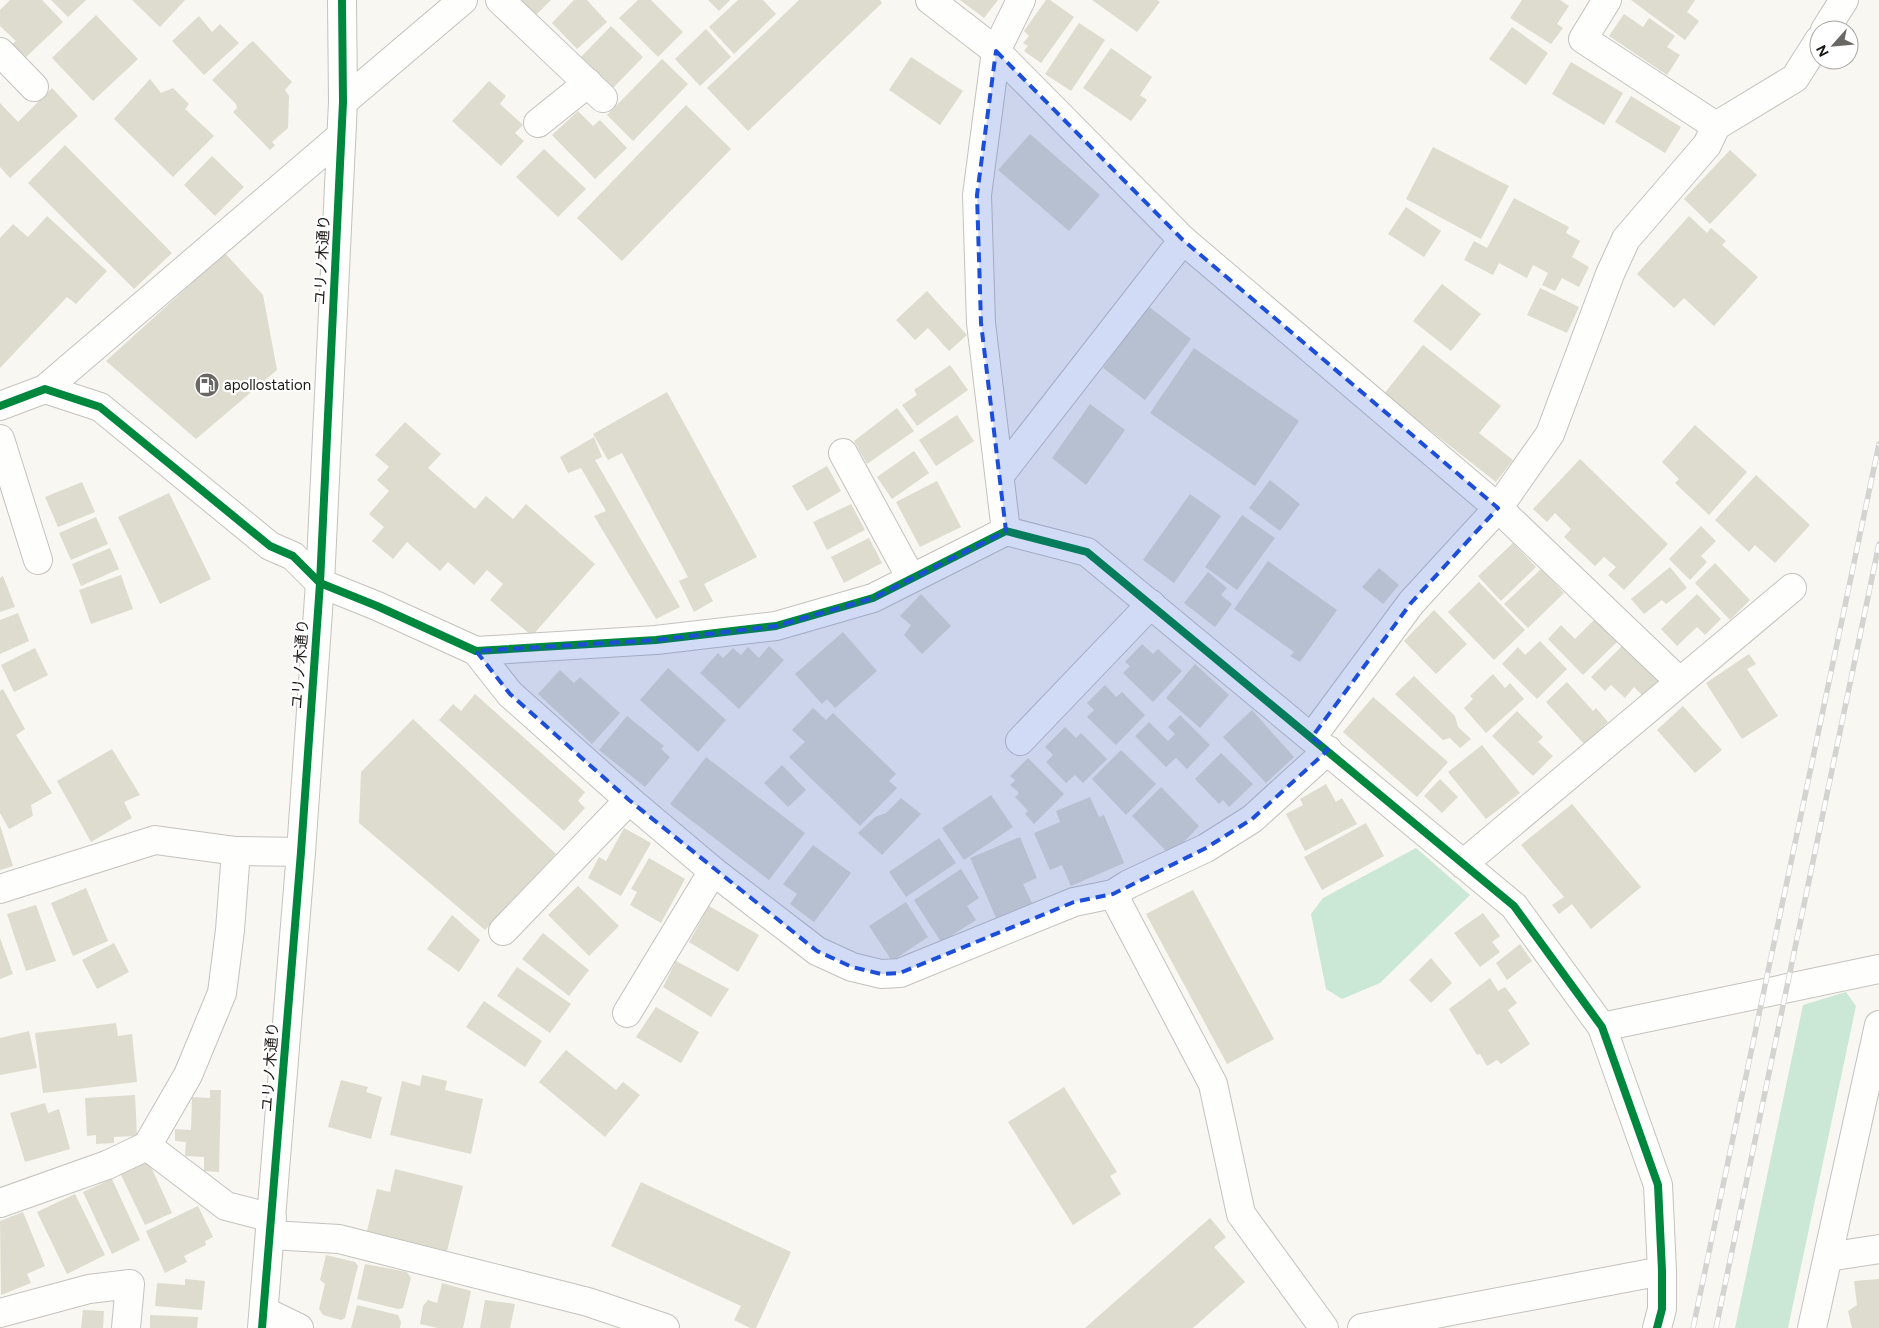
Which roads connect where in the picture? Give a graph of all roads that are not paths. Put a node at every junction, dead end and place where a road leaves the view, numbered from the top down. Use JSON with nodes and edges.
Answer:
{"nodes":[{"id":1,"x":463,"y":0,"type":"edge"},
{"id":2,"x":500,"y":0,"type":"edge"},
{"id":3,"x":930,"y":0,"type":"edge"},
{"id":4,"x":1021,"y":0,"type":"edge"},
{"id":5,"x":1607,"y":0,"type":"edge"},
{"id":6,"x":1844,"y":0,"type":"edge"},
{"id":7,"x":337,"y":6,"type":"edge"},
{"id":8,"x":1831,"y":20,"type":"edge"},
{"id":9,"x":996,"y":51,"type":"junction"},
{"id":10,"x":0,"y":52,"type":"edge"},
{"id":11,"x":1809,"y":56,"type":"edge"},
{"id":12,"x":34,"y":87,"type":"dead end"},
{"id":13,"x":343,"y":102,"type":"junction"},
{"id":14,"x":538,"y":123,"type":"dead end"},
{"id":15,"x":1716,"y":126,"type":"junction"},
{"id":16,"x":341,"y":136,"type":"junction"},
{"id":17,"x":1183,"y":240,"type":"junction"},
{"id":18,"x":45,"y":389,"type":"junction"},
{"id":19,"x":0,"y":406,"type":"edge"},
{"id":20,"x":0,"y":439,"type":"edge"},
{"id":21,"x":843,"y":454,"type":"dead end"},
{"id":22,"x":1000,"y":475,"type":"junction"},
{"id":23,"x":1498,"y":508,"type":"junction"},
{"id":24,"x":1006,"y":530,"type":"junction"},
{"id":25,"x":38,"y":560,"type":"dead end"},
{"id":26,"x":911,"y":578,"type":"junction"},
{"id":27,"x":320,"y":583,"type":"junction"},
{"id":28,"x":1792,"y":588,"type":"dead end"},
{"id":29,"x":1151,"y":604,"type":"junction"},
{"id":30,"x":476,"y":651,"type":"junction"},
{"id":31,"x":1679,"y":681,"type":"junction"},
{"id":32,"x":1020,"y":741,"type":"dead end"},
{"id":33,"x":1320,"y":744,"type":"junction"},
{"id":34,"x":629,"y":800,"type":"junction"},
{"id":35,"x":236,"y":851,"type":"junction"},
{"id":36,"x":301,"y":852,"type":"junction"},
{"id":37,"x":1463,"y":864,"type":"junction"},
{"id":38,"x":713,"y":871,"type":"junction"},
{"id":39,"x":0,"y":889,"type":"edge"},
{"id":40,"x":1113,"y":894,"type":"junction"},
{"id":41,"x":503,"y":931,"type":"dead end"},
{"id":42,"x":1879,"y":969,"type":"edge"},
{"id":43,"x":627,"y":1013,"type":"dead end"},
{"id":44,"x":1879,"y":1025,"type":"edge"},
{"id":45,"x":1602,"y":1027,"type":"junction"},
{"id":46,"x":148,"y":1146,"type":"junction"},
{"id":47,"x":0,"y":1202,"type":"edge"},
{"id":48,"x":272,"y":1226,"type":"junction"},
{"id":49,"x":1879,"y":1249,"type":"edge"},
{"id":50,"x":1828,"y":1257,"type":"junction"},
{"id":51,"x":1662,"y":1270,"type":"junction"},
{"id":52,"x":0,"y":1313,"type":"edge"},
{"id":53,"x":263,"y":1319,"type":"edge"},
{"id":54,"x":126,"y":1328,"type":"edge"},
{"id":55,"x":299,"y":1328,"type":"edge"},
{"id":56,"x":666,"y":1328,"type":"edge"},
{"id":57,"x":1324,"y":1328,"type":"edge"},
{"id":58,"x":1362,"y":1328,"type":"edge"},
{"id":59,"x":1657,"y":1328,"type":"edge"},
{"id":60,"x":1812,"y":1328,"type":"edge"}],
"edges":[{"from":1,"to":13,"type":"street"},
{"from":2,"to":14,"type":"street"},
{"from":3,"to":9,"type":"street"},
{"from":4,"to":9,"type":"street"},
{"from":5,"to":15,"type":"street"},
{"from":6,"to":8,"type":"street"},
{"from":7,"to":13,"type":"street","name":"ユリノ木通り"},
{"from":9,"to":17,"type":"street"},
{"from":9,"to":22,"type":"street"},
{"from":10,"to":12,"type":"street"},
{"from":11,"to":15,"type":"street"},
{"from":13,"to":16,"type":"street","name":"ユリノ木通り"},
{"from":15,"to":23,"type":"street"},
{"from":16,"to":18,"type":"street"},
{"from":16,"to":27,"type":"street","name":"ユリノ木通り"},
{"from":17,"to":22,"type":"street"},
{"from":17,"to":23,"type":"street"},
{"from":18,"to":19,"type":"street"},
{"from":18,"to":27,"type":"street"},
{"from":20,"to":25,"type":"street"},
{"from":21,"to":26,"type":"street"},
{"from":22,"to":24,"type":"street"},
{"from":23,"to":31,"type":"street"},
{"from":23,"to":33,"type":"street"},
{"from":24,"to":26,"type":"street"},
{"from":24,"to":29,"type":"street"},
{"from":26,"to":30,"type":"street"},
{"from":27,"to":30,"type":"street"},
{"from":27,"to":36,"type":"street","name":"ユリノ木通り"},
{"from":28,"to":31,"type":"street"},
{"from":29,"to":32,"type":"street"},
{"from":29,"to":33,"type":"street"},
{"from":30,"to":34,"type":"street"},
{"from":31,"to":37,"type":"street"},
{"from":33,"to":37,"type":"street"},
{"from":33,"to":40,"type":"street"},
{"from":34,"to":38,"type":"street"},
{"from":34,"to":41,"type":"street"},
{"from":35,"to":36,"type":"street"},
{"from":35,"to":39,"type":"street"},
{"from":35,"to":46,"type":"street"},
{"from":36,"to":48,"type":"street","name":"ユリノ木通り"},
{"from":37,"to":45,"type":"street"},
{"from":38,"to":40,"type":"street"},
{"from":38,"to":43,"type":"street"},
{"from":40,"to":57,"type":"street"},
{"from":42,"to":45,"type":"street"},
{"from":44,"to":50,"type":"street"},
{"from":45,"to":51,"type":"street"},
{"from":46,"to":47,"type":"street"},
{"from":46,"to":48,"type":"street"},
{"from":48,"to":53,"type":"street","name":"ユリノ木通り"},
{"from":48,"to":56,"type":"street"},
{"from":49,"to":50,"type":"street"},
{"from":50,"to":60,"type":"street"},
{"from":51,"to":58,"type":"street"},
{"from":51,"to":59,"type":"street"},
{"from":52,"to":54,"type":"street"},
{"from":53,"to":55,"type":"street"}]}
